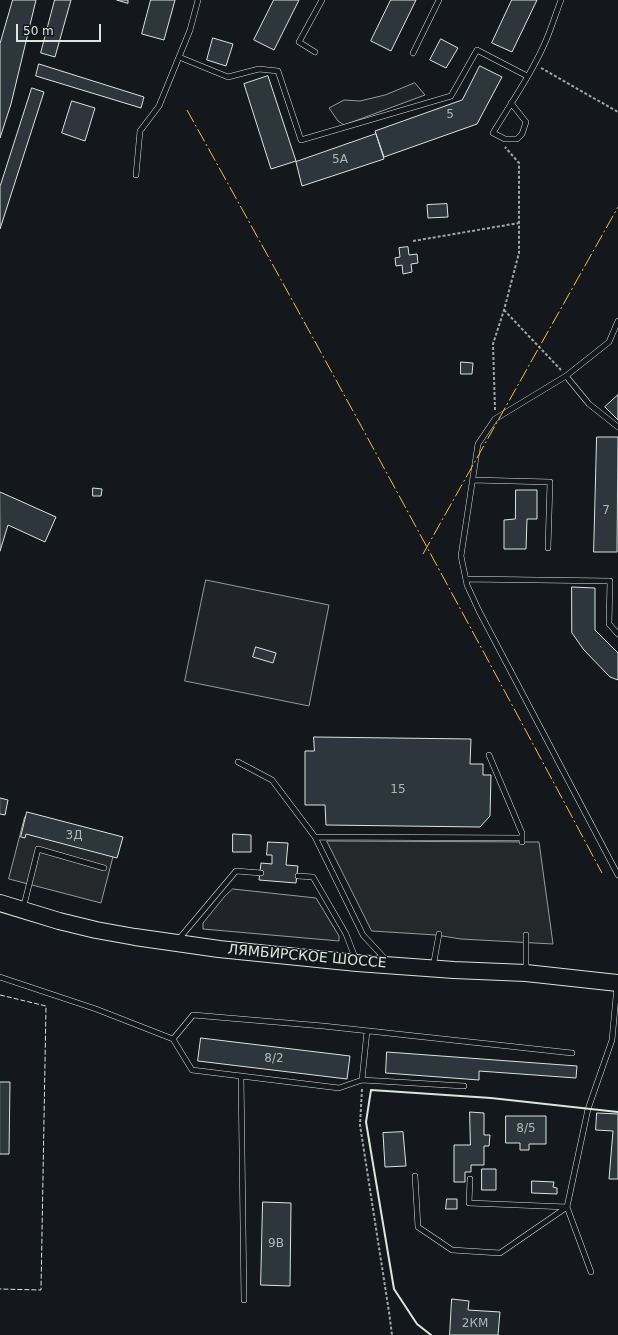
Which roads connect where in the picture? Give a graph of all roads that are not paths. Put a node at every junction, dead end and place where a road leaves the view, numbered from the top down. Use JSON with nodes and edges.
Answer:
{"nodes":[{"id":1,"x":198,"y":0,"type":"edge"},
{"id":2,"x":322,"y":0,"type":"edge"},
{"id":3,"x":439,"y":0,"type":"edge"},
{"id":4,"x":561,"y":0,"type":"edge"},
{"id":5,"x":315,"y":52,"type":"dead end"},
{"id":6,"x":413,"y":53,"type":"dead end"},
{"id":7,"x":179,"y":57,"type":"junction"},
{"id":8,"x":527,"y":76,"type":"junction"},
{"id":9,"x":510,"y":103,"type":"junction"},
{"id":10,"x":136,"y":175,"type":"dead end"},
{"id":11,"x":618,"y":321,"type":"edge"},
{"id":12,"x":566,"y":376,"type":"junction"},
{"id":13,"x":618,"y":427,"type":"edge"},
{"id":14,"x":473,"y":480,"type":"junction"},
{"id":15,"x":548,"y":548,"type":"dead end"},
{"id":16,"x":466,"y":579,"type":"junction"},
{"id":17,"x":618,"y":634,"type":"edge"},
{"id":18,"x":490,"y":755,"type":"dead end"},
{"id":19,"x":238,"y":762,"type":"dead end"},
{"id":20,"x":315,"y":837,"type":"junction"},
{"id":21,"x":104,"y":868,"type":"dead end"},
{"id":22,"x":261,"y":873,"type":"dead end"},
{"id":23,"x":618,"y":875,"type":"edge"},
{"id":24,"x":298,"y":876,"type":"dead end"},
{"id":25,"x":0,"y":903,"type":"edge"},
{"id":26,"x":23,"y":910,"type":"junction"},
{"id":27,"x":439,"y":934,"type":"dead end"},
{"id":28,"x":526,"y":935,"type":"dead end"},
{"id":29,"x":175,"y":944,"type":"junction"},
{"id":30,"x":358,"y":962,"type":"junction"},
{"id":31,"x":392,"y":965,"type":"junction"},
{"id":32,"x":433,"y":968,"type":"junction"},
{"id":33,"x":526,"y":974,"type":"junction"},
{"id":34,"x":0,"y":977,"type":"edge"},
{"id":35,"x":618,"y":983,"type":"edge"},
{"id":36,"x":368,"y":1031,"type":"junction"},
{"id":37,"x":173,"y":1039,"type":"junction"},
{"id":38,"x":572,"y":1053,"type":"dead end"},
{"id":39,"x":241,"y":1076,"type":"junction"},
{"id":40,"x":362,"y":1080,"type":"junction"},
{"id":41,"x":464,"y":1086,"type":"dead end"},
{"id":42,"x":415,"y":1176,"type":"dead end"},
{"id":43,"x":470,"y":1179,"type":"dead end"},
{"id":44,"x":567,"y":1207,"type":"junction"},
{"id":45,"x":591,"y":1272,"type":"dead end"},
{"id":46,"x":244,"y":1300,"type":"dead end"}],
"edges":[{"from":1,"to":7,"type":"lane"},
{"from":2,"to":5,"type":"lane"},
{"from":3,"to":6,"type":"lane"},
{"from":4,"to":8,"type":"lane"},
{"from":7,"to":8,"type":"lane"},
{"from":7,"to":10,"type":"lane"},
{"from":8,"to":9,"type":"lane"},
{"from":9,"to":9,"type":"lane"},
{"from":11,"to":12,"type":"lane"},
{"from":12,"to":13,"type":"lane"},
{"from":12,"to":14,"type":"lane"},
{"from":14,"to":15,"type":"lane"},
{"from":14,"to":16,"type":"lane"},
{"from":16,"to":17,"type":"lane"},
{"from":16,"to":23,"type":"lane"},
{"from":18,"to":20,"type":"lane"},
{"from":19,"to":20,"type":"lane"},
{"from":20,"to":31,"type":"lane"},
{"from":21,"to":26,"type":"lane"},
{"from":22,"to":29,"type":"lane"},
{"from":24,"to":30,"type":"lane"},
{"from":25,"to":26,"type":"main road","name":"ЛЯМБИРСКОЕ ШОССЕ"},
{"from":26,"to":29,"type":"main road","name":"ЛЯМБИРСКОЕ ШОССЕ"},
{"from":27,"to":32,"type":"lane"},
{"from":28,"to":33,"type":"lane"},
{"from":29,"to":30,"type":"main road","name":"ЛЯМБИРСКОЕ ШОССЕ"},
{"from":30,"to":31,"type":"main road","name":"ЛЯМБИРСКОЕ ШОССЕ"},
{"from":31,"to":32,"type":"main road","name":"ЛЯМБИРСКОЕ ШОССЕ"},
{"from":32,"to":33,"type":"main road","name":"ЛЯМБИРСКОЕ ШОССЕ"},
{"from":33,"to":35,"type":"main road","name":"ЛЯМБИРСКОЕ ШОССЕ"},
{"from":34,"to":37,"type":"lane"},
{"from":35,"to":44,"type":"lane"},
{"from":36,"to":37,"type":"lane"},
{"from":36,"to":38,"type":"lane"},
{"from":36,"to":40,"type":"lane"},
{"from":37,"to":39,"type":"lane"},
{"from":39,"to":40,"type":"lane"},
{"from":39,"to":46,"type":"lane"},
{"from":40,"to":41,"type":"lane"},
{"from":42,"to":44,"type":"lane"},
{"from":43,"to":44,"type":"lane"},
{"from":44,"to":45,"type":"lane"}]}
